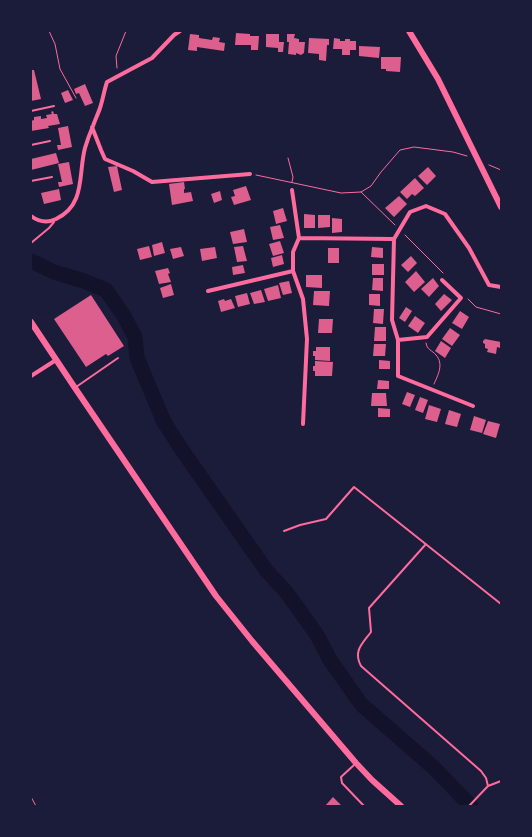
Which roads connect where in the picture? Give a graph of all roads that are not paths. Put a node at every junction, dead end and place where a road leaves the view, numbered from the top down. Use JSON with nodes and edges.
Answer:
{"nodes":[{"id":1,"x":180,"y":31,"type":"edge"},
{"id":2,"x":409,"y":31,"type":"edge"},
{"id":3,"x":54,"y":106,"type":"dead end"},
{"id":4,"x":31,"y":111,"type":"edge"},
{"id":5,"x":92,"y":127,"type":"junction"},
{"id":6,"x":50,"y":141,"type":"dead end"},
{"id":7,"x":31,"y":145,"type":"edge"},
{"id":8,"x":250,"y":174,"type":"road end"},
{"id":9,"x":52,"y":177,"type":"dead end"},
{"id":10,"x":31,"y":181,"type":"edge"},
{"id":11,"x":292,"y":190,"type":"road end"},
{"id":12,"x":501,"y":207,"type":"edge"},
{"id":13,"x":31,"y":216,"type":"edge"},
{"id":14,"x":56,"y":220,"type":"junction"},
{"id":15,"x":299,"y":238,"type":"junction"},
{"id":16,"x":394,"y":239,"type":"junction"},
{"id":17,"x":31,"y":243,"type":"edge"},
{"id":18,"x":292,"y":271,"type":"junction"},
{"id":19,"x":442,"y":280,"type":"dead end"},
{"id":20,"x":501,"y":287,"type":"edge"},
{"id":21,"x":208,"y":292,"type":"dead end"},
{"id":22,"x":31,"y":322,"type":"edge"},
{"id":23,"x":398,"y":340,"type":"junction"},
{"id":24,"x":118,"y":358,"type":"dead end"},
{"id":25,"x":56,"y":360,"type":"junction"},
{"id":26,"x":31,"y":376,"type":"edge"},
{"id":27,"x":75,"y":388,"type":"junction"},
{"id":28,"x":472,"y":406,"type":"dead end"},
{"id":29,"x":303,"y":424,"type":"dead end"},
{"id":30,"x":284,"y":531,"type":"dead end"},
{"id":31,"x":426,"y":544,"type":"junction"},
{"id":32,"x":501,"y":604,"type":"edge"},
{"id":33,"x":356,"y":763,"type":"junction"},
{"id":34,"x":501,"y":781,"type":"edge"},
{"id":35,"x":488,"y":786,"type":"junction"},
{"id":36,"x":364,"y":806,"type":"edge"},
{"id":37,"x":401,"y":806,"type":"edge"},
{"id":38,"x":469,"y":806,"type":"edge"}],
"edges":[{"from":1,"to":5,"type":"street"},
{"from":2,"to":12,"type":"main road"},
{"from":3,"to":4,"type":"lane"},
{"from":5,"to":8,"type":"street"},
{"from":5,"to":14,"type":"street"},
{"from":6,"to":7,"type":"lane"},
{"from":9,"to":10,"type":"lane"},
{"from":11,"to":15,"type":"street"},
{"from":13,"to":14,"type":"street"},
{"from":14,"to":17,"type":"lane"},
{"from":15,"to":16,"type":"street"},
{"from":15,"to":18,"type":"street"},
{"from":16,"to":20,"type":"street"},
{"from":16,"to":23,"type":"street"},
{"from":18,"to":21,"type":"street"},
{"from":18,"to":29,"type":"street"},
{"from":19,"to":23,"type":"street"},
{"from":22,"to":25,"type":"main road"},
{"from":23,"to":28,"type":"street"},
{"from":24,"to":27,"type":"lane"},
{"from":25,"to":26,"type":"street"},
{"from":25,"to":27,"type":"main road"},
{"from":27,"to":33,"type":"main road"},
{"from":30,"to":31,"type":"lane"},
{"from":31,"to":32,"type":"lane"},
{"from":31,"to":35,"type":"lane"},
{"from":33,"to":36,"type":"lane"},
{"from":33,"to":37,"type":"main road"},
{"from":34,"to":35,"type":"lane"},
{"from":35,"to":38,"type":"lane"}]}
